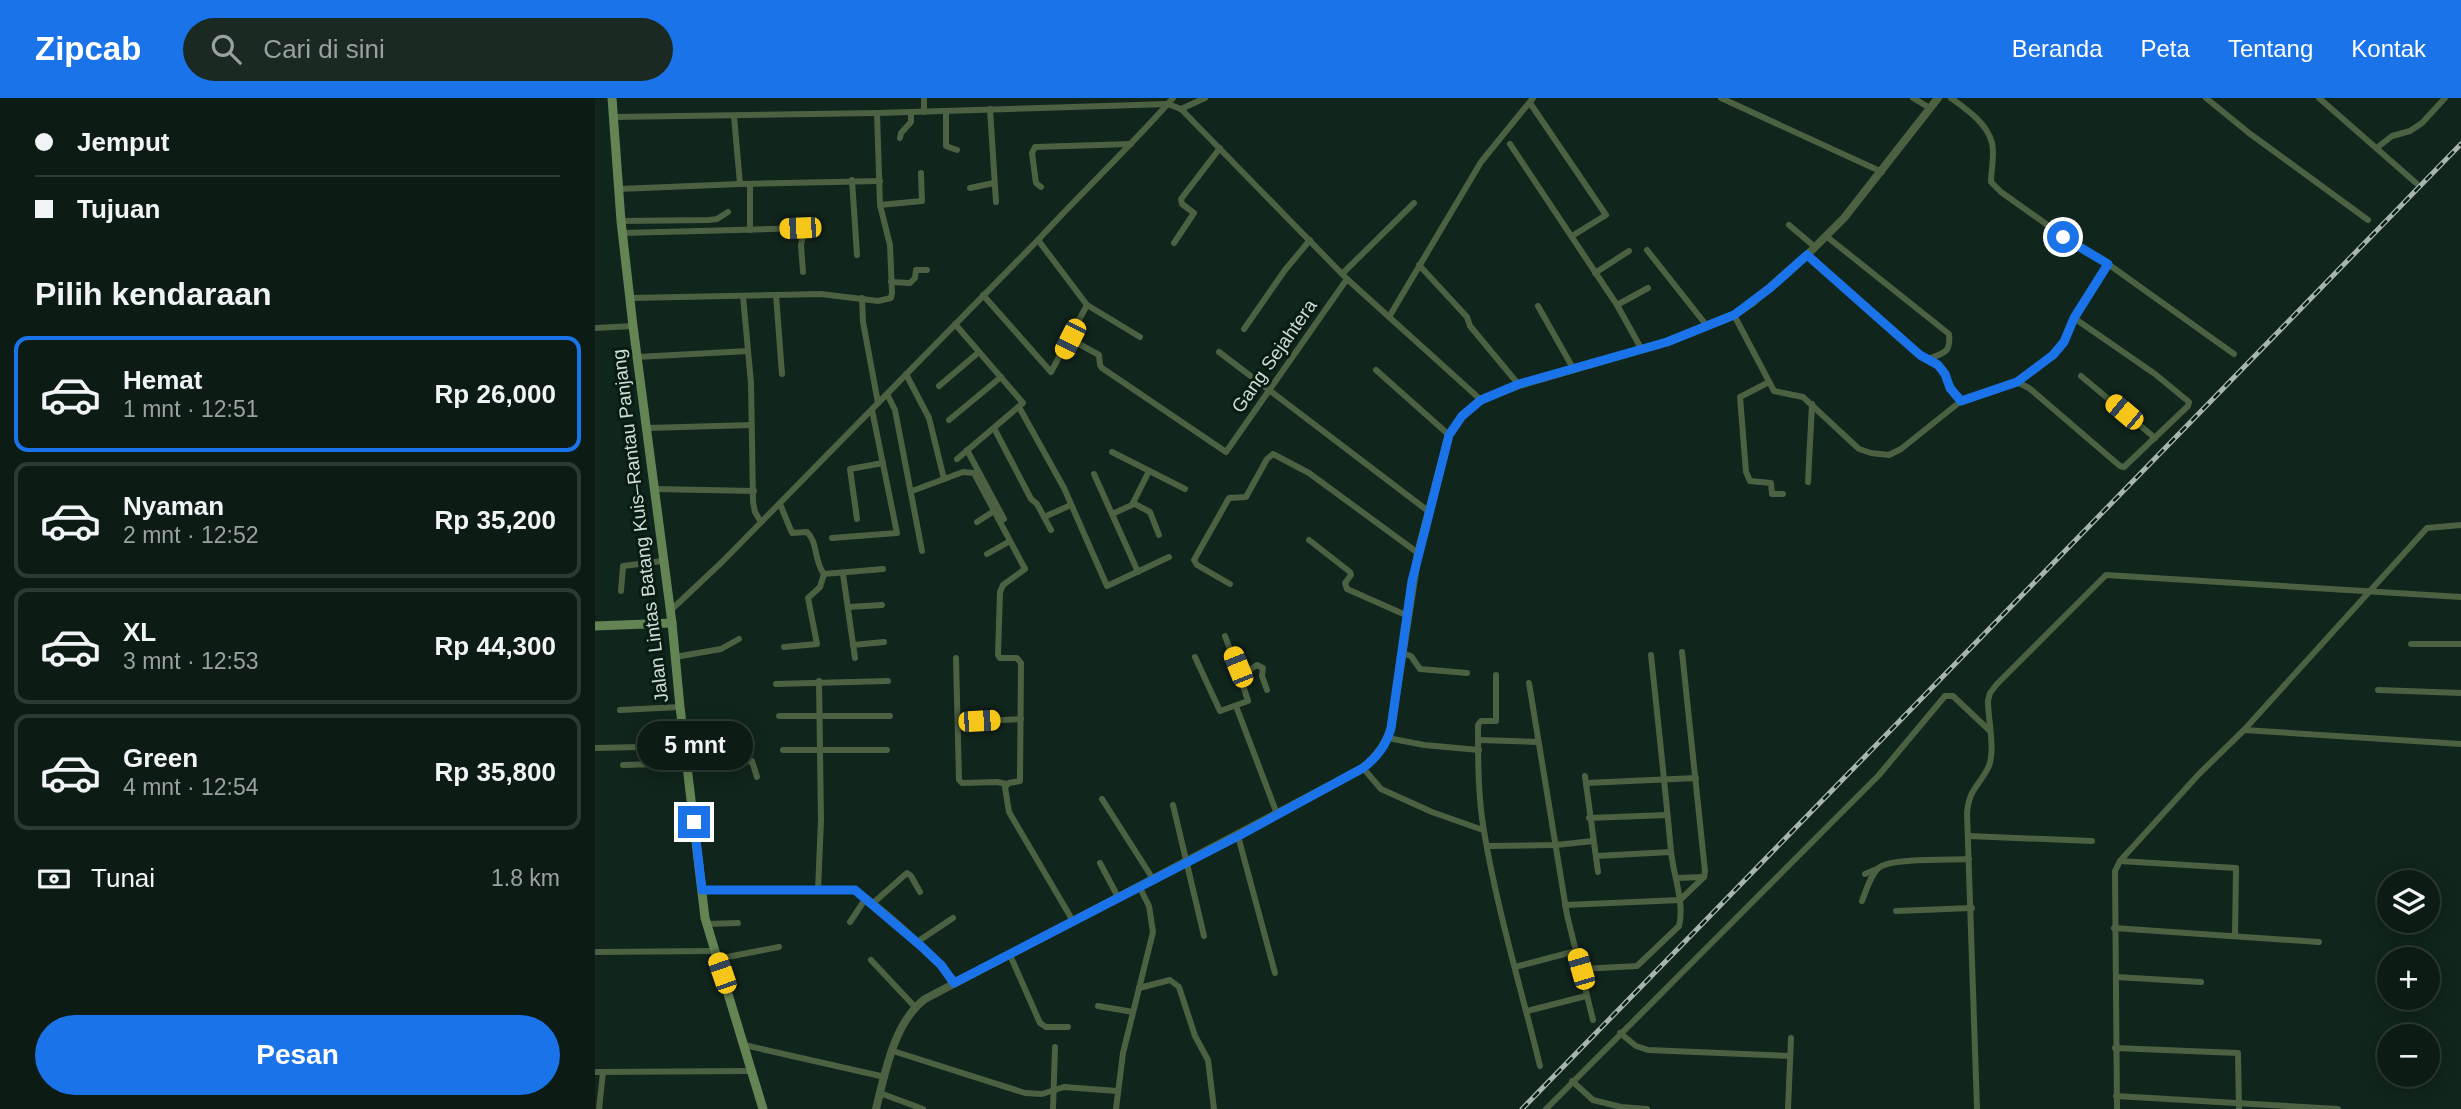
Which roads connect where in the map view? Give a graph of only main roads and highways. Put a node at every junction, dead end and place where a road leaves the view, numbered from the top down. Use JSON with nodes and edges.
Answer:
{"nodes":[{"id":1,"x":612,"y":98,"type":"edge"},
{"id":2,"x":672,"y":623,"type":"junction"},
{"id":3,"x":595,"y":626,"type":"edge"},
{"id":4,"x":763,"y":1109,"type":"edge"}],
"edges":[{"from":1,"to":2,"type":"main road","name":"Jalan Lintas Batang Kuis–Rantau Panjang"},
{"from":2,"to":3,"type":"main road"},
{"from":2,"to":4,"type":"main road","name":"Jalan Lintas Batang Kuis–Rantau Panjang"}]}
